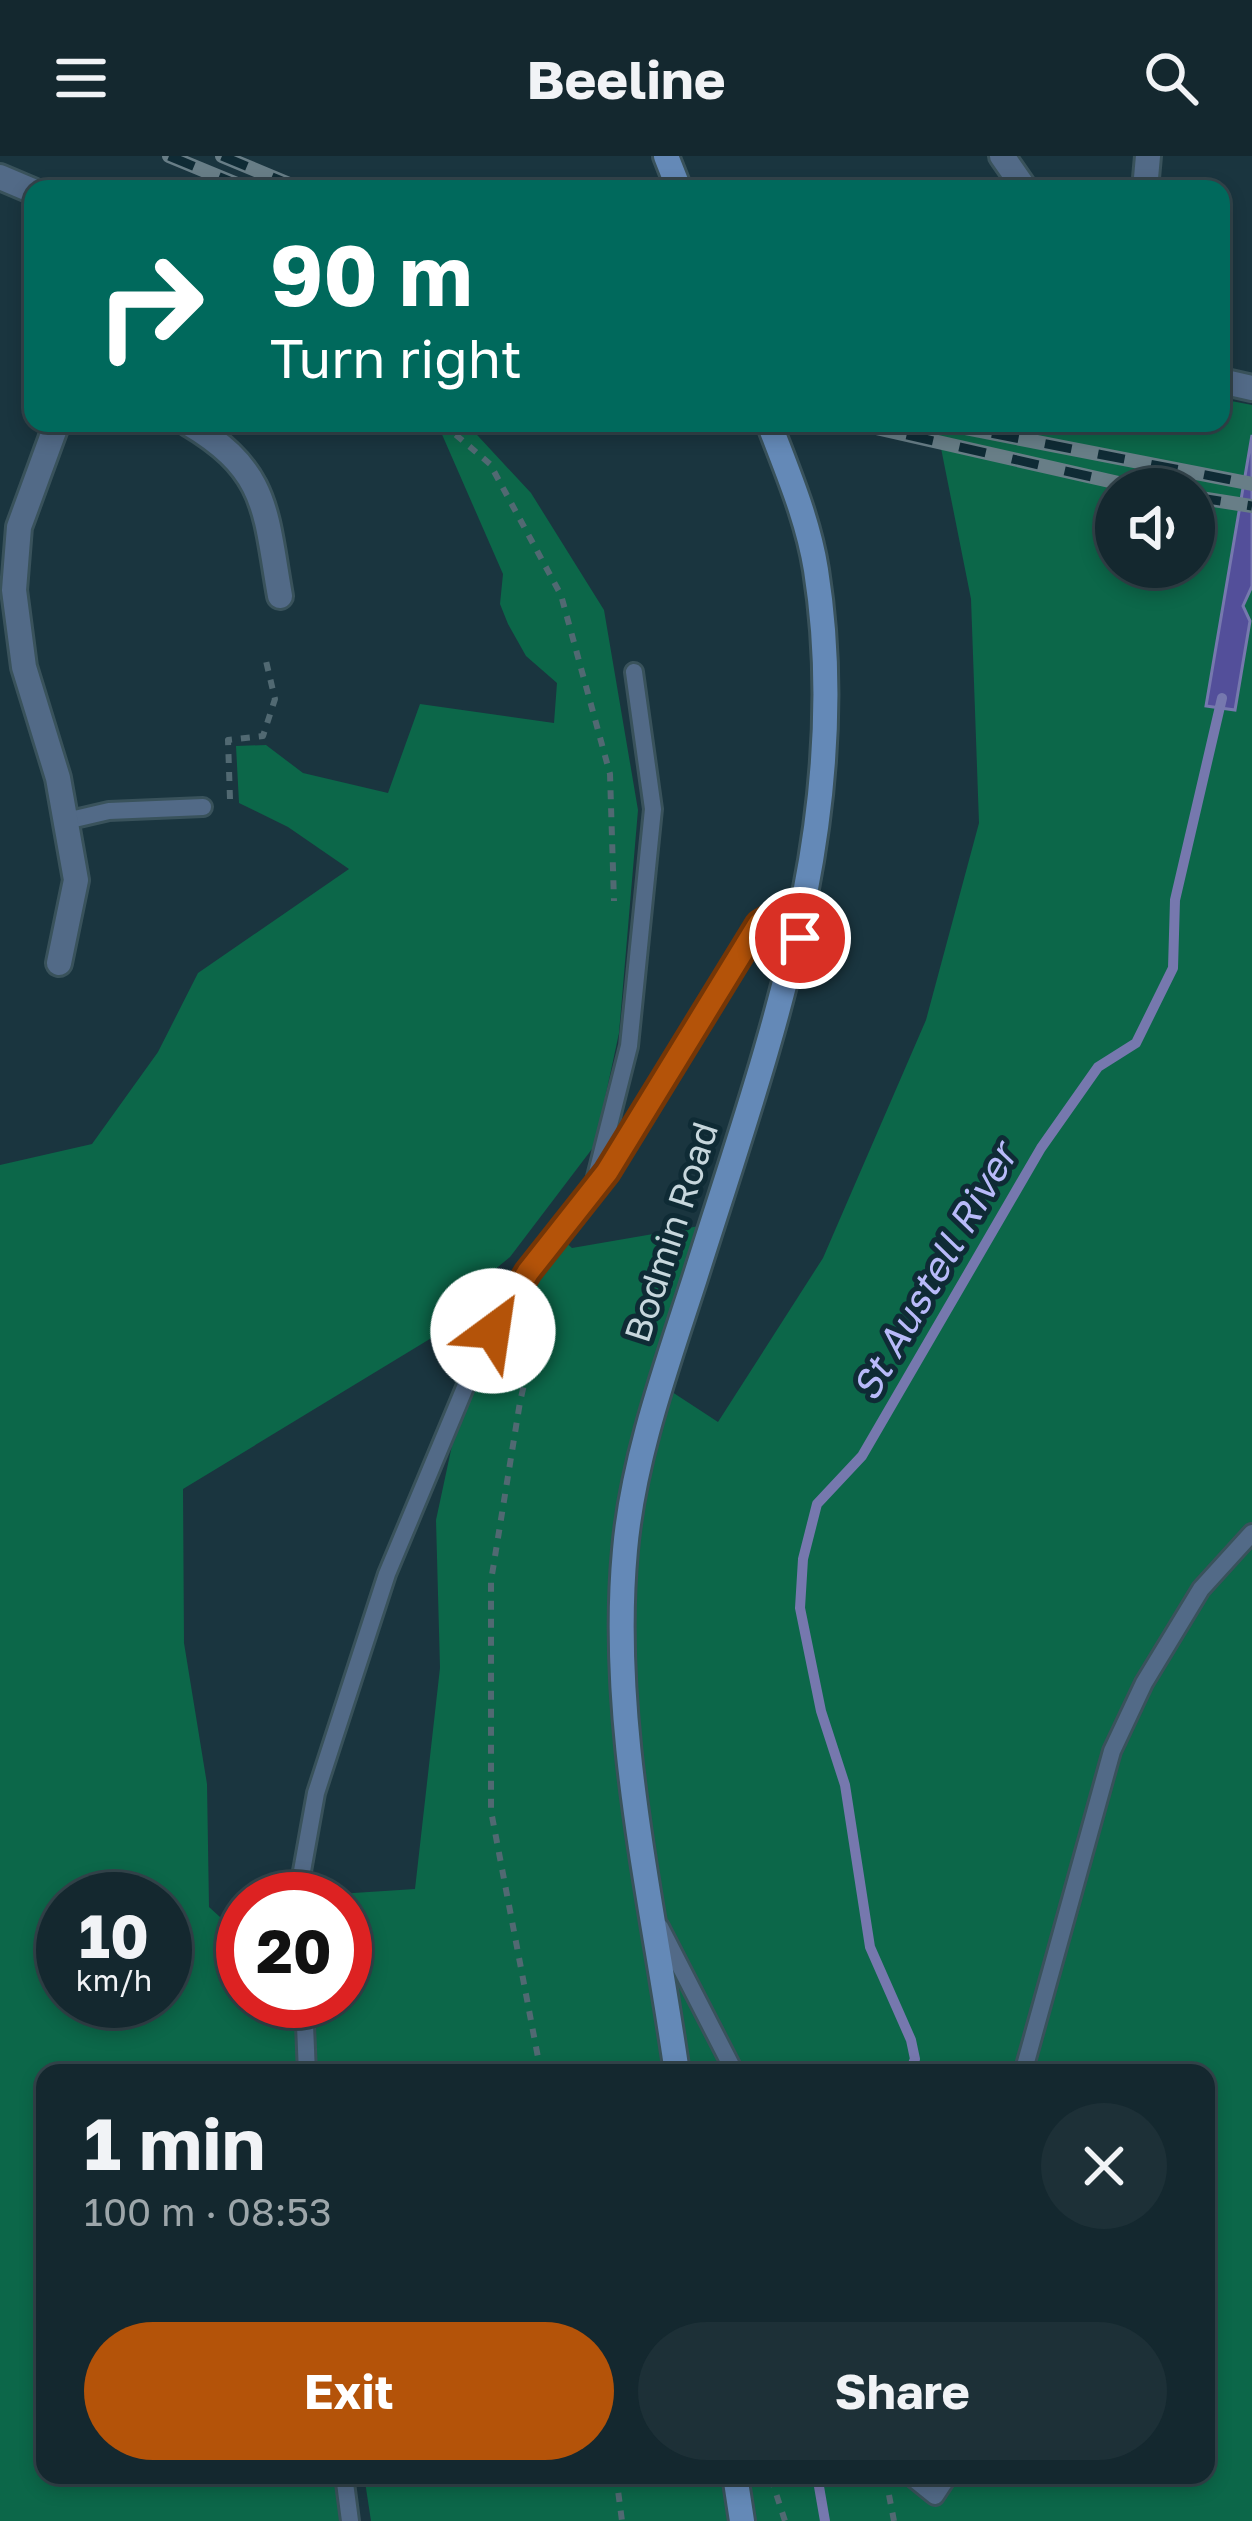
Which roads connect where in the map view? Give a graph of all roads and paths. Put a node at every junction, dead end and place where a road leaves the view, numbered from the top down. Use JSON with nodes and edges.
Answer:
{"nodes":[{"id":1,"x":53,"y":432,"type":"edge"},
{"id":2,"x":203,"y":432,"type":"edge"},
{"id":3,"x":453,"y":432,"type":"edge"},
{"id":4,"x":772,"y":432,"type":"edge"},
{"id":5,"x":280,"y":596,"type":"dead end"},
{"id":6,"x":266,"y":661,"type":"dead end"},
{"id":7,"x":634,"y":672,"type":"dead end"},
{"id":8,"x":230,"y":799,"type":"dead end"},
{"id":9,"x":203,"y":807,"type":"dead end"},
{"id":10,"x":66,"y":821,"type":"junction"},
{"id":11,"x":614,"y":916,"type":"dead end"},
{"id":12,"x":803,"y":922,"type":"junction"},
{"id":13,"x":59,"y":963,"type":"dead end"},
{"id":14,"x":593,"y":1189,"type":"junction"},
{"id":15,"x":520,"y":1402,"type":"dead end"},
{"id":16,"x":1252,"y":1533,"type":"edge"},
{"id":17,"x":302,"y":1872,"type":"edge"},
{"id":18,"x":654,"y":1916,"type":"junction"},
{"id":19,"x":305,"y":2028,"type":"edge"},
{"id":20,"x":307,"y":2064,"type":"edge"},
{"id":21,"x":539,"y":2064,"type":"edge"},
{"id":22,"x":675,"y":2064,"type":"edge"},
{"id":23,"x":730,"y":2064,"type":"edge"},
{"id":24,"x":1025,"y":2064,"type":"edge"},
{"id":25,"x":345,"y":2484,"type":"edge"},
{"id":26,"x":617,"y":2484,"type":"edge"},
{"id":27,"x":736,"y":2484,"type":"edge"},
{"id":28,"x":773,"y":2484,"type":"edge"},
{"id":29,"x":920,"y":2484,"type":"edge"},
{"id":30,"x":943,"y":2484,"type":"edge"},
{"id":31,"x":887,"y":2488,"type":"dead end"},
{"id":32,"x":350,"y":2521,"type":"edge"},
{"id":33,"x":622,"y":2521,"type":"edge"},
{"id":34,"x":742,"y":2521,"type":"edge"},
{"id":35,"x":785,"y":2521,"type":"edge"},
{"id":36,"x":894,"y":2521,"type":"edge"}],
"edges":[{"from":1,"to":10,"type":"street"},
{"from":2,"to":5,"type":"street"},
{"from":3,"to":11,"type":"path"},
{"from":4,"to":12,"type":"main road","name":"Bodmin Road"},
{"from":6,"to":8,"type":"path"},
{"from":7,"to":14,"type":"lane"},
{"from":9,"to":10,"type":"lane"},
{"from":10,"to":13,"type":"street"},
{"from":12,"to":14,"type":"lane"},
{"from":12,"to":18,"type":"main road","name":"Bodmin Road"},
{"from":14,"to":17,"type":"lane"},
{"from":15,"to":21,"type":"path"},
{"from":16,"to":24,"type":"lane"},
{"from":18,"to":22,"type":"main road","name":"Bodmin Road"},
{"from":18,"to":23,"type":"lane"},
{"from":19,"to":20,"type":"lane"},
{"from":25,"to":32,"type":"lane"},
{"from":26,"to":33,"type":"path"},
{"from":27,"to":34,"type":"main road"},
{"from":28,"to":35,"type":"path"},
{"from":29,"to":30,"type":"lane"},
{"from":31,"to":36,"type":"path"}]}
